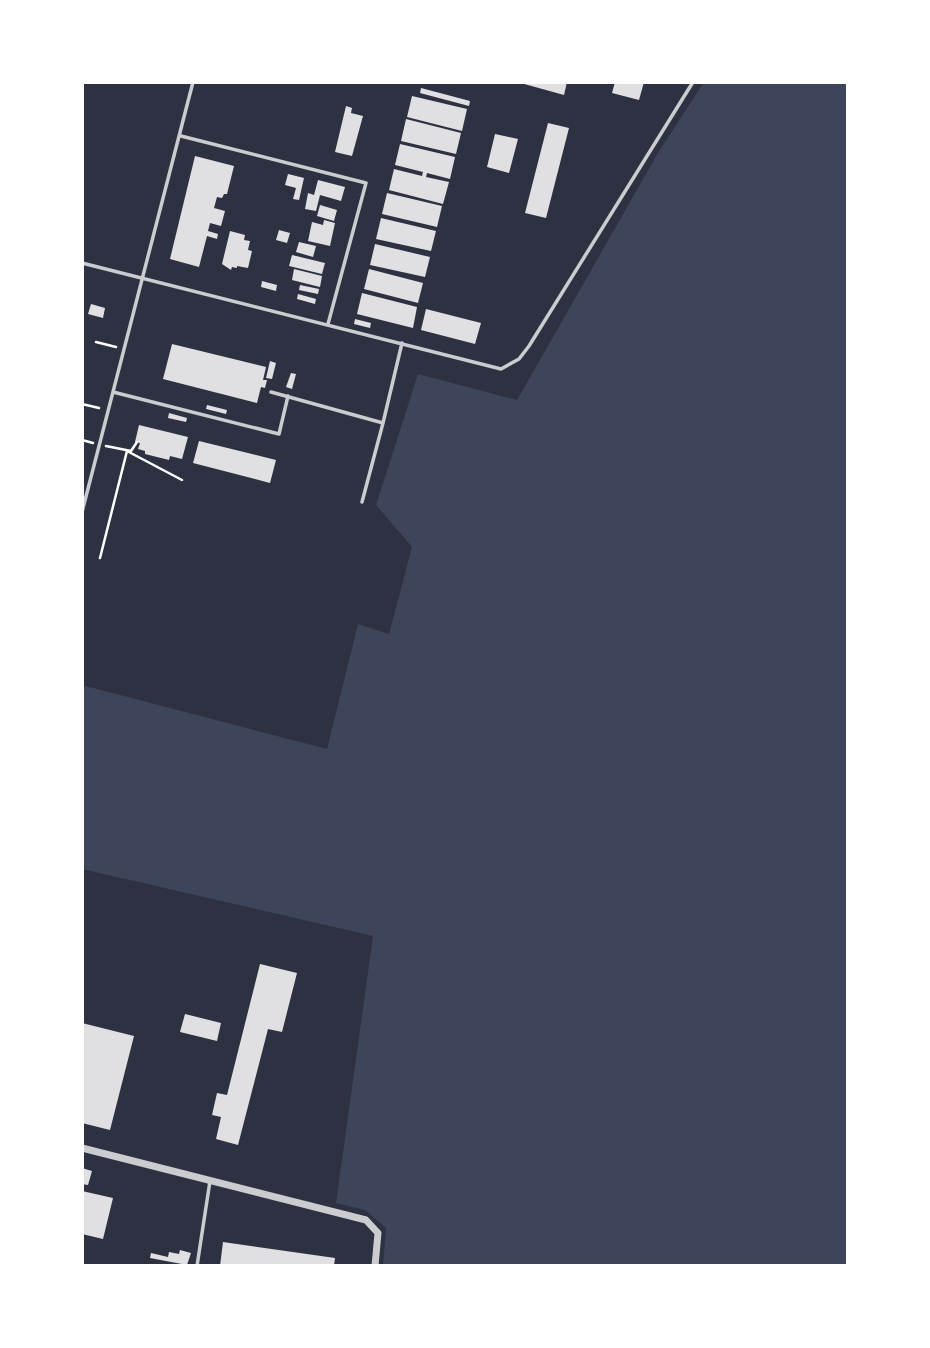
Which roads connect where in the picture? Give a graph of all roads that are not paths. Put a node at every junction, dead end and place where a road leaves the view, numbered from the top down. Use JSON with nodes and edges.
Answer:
{"nodes":[{"id":1,"x":193,"y":82,"type":"edge"},
{"id":2,"x":693,"y":82,"type":"edge"},
{"id":3,"x":180,"y":136,"type":"junction"},
{"id":4,"x":82,"y":263,"type":"edge"},
{"id":5,"x":141,"y":278,"type":"junction"},
{"id":6,"x":328,"y":324,"type":"junction"},
{"id":7,"x":402,"y":343,"type":"junction"},
{"id":8,"x":113,"y":392,"type":"junction"},
{"id":9,"x":271,"y":392,"type":"dead end"},
{"id":10,"x":288,"y":396,"type":"junction"},
{"id":11,"x":383,"y":423,"type":"junction"},
{"id":12,"x":362,"y":502,"type":"dead end"},
{"id":13,"x":82,"y":512,"type":"edge"},
{"id":14,"x":82,"y":1148,"type":"edge"},
{"id":15,"x":210,"y":1181,"type":"junction"},
{"id":16,"x":197,"y":1266,"type":"edge"},
{"id":17,"x":375,"y":1266,"type":"edge"}],
"edges":[{"from":1,"to":3,"type":"lane"},
{"from":2,"to":7,"type":"lane"},
{"from":3,"to":5,"type":"lane"},
{"from":3,"to":6,"type":"lane"},
{"from":4,"to":5,"type":"lane"},
{"from":5,"to":6,"type":"lane"},
{"from":5,"to":8,"type":"lane"},
{"from":6,"to":7,"type":"lane"},
{"from":7,"to":11,"type":"lane"},
{"from":8,"to":10,"type":"lane"},
{"from":8,"to":13,"type":"lane"},
{"from":9,"to":10,"type":"lane"},
{"from":10,"to":11,"type":"lane"},
{"from":11,"to":12,"type":"lane"},
{"from":14,"to":15,"type":"street"},
{"from":15,"to":16,"type":"lane"},
{"from":15,"to":17,"type":"street"}]}
